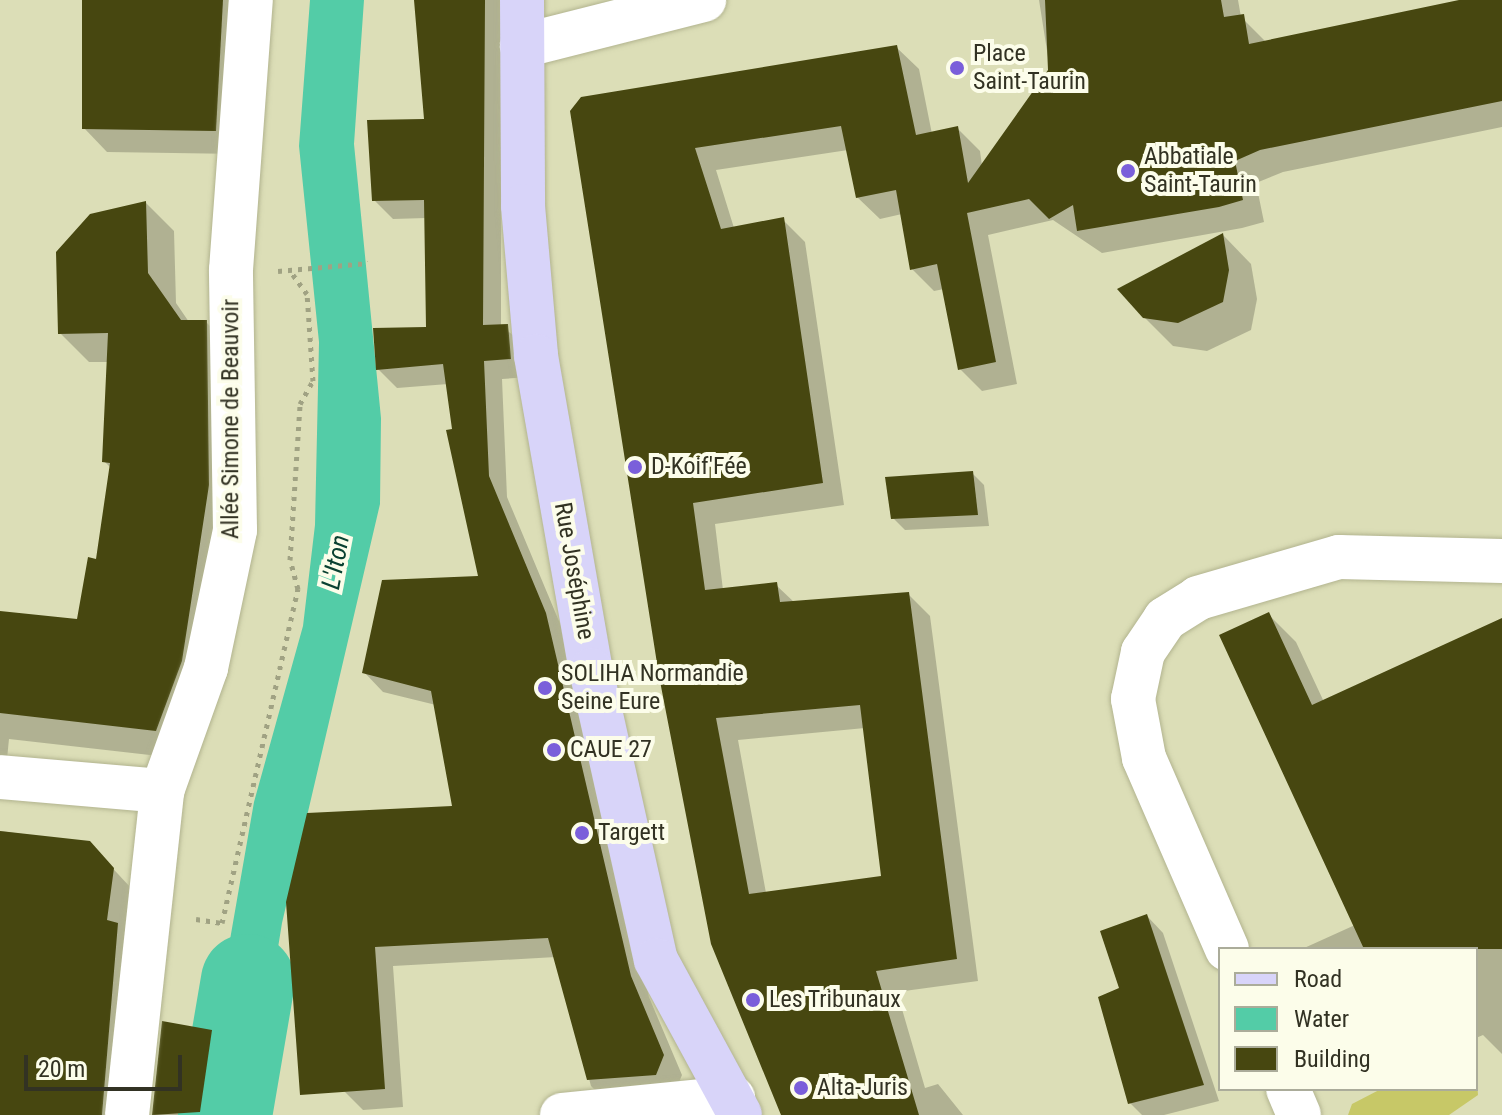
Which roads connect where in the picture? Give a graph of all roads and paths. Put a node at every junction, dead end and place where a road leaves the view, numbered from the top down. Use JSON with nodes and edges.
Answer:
{"nodes":[{"id":1,"x":251,"y":0,"type":"edge"},
{"id":2,"x":522,"y":0,"type":"edge"},
{"id":3,"x":704,"y":0,"type":"edge"},
{"id":4,"x":522,"y":46,"type":"junction"},
{"id":5,"x":368,"y":263,"type":"dead end"},
{"id":6,"x":312,"y":266,"type":"dead end"},
{"id":7,"x":290,"y":271,"type":"dead end"},
{"id":8,"x":1502,"y":561,"type":"edge"},
{"id":9,"x":0,"y":777,"type":"edge"},
{"id":10,"x":162,"y":791,"type":"junction"},
{"id":11,"x":222,"y":923,"type":"dead end"},
{"id":12,"x":1226,"y":947,"type":"edge"},
{"id":13,"x":1289,"y":1091,"type":"edge"},
{"id":14,"x":736,"y":1106,"type":"edge"},
{"id":15,"x":127,"y":1115,"type":"edge"},
{"id":16,"x":562,"y":1115,"type":"edge"},
{"id":17,"x":1299,"y":1115,"type":"edge"}],
"edges":[{"from":1,"to":10,"type":"street","name":"Allée Simone de Beauvoir"},
{"from":2,"to":4,"type":"main road","name":"Rue Joséphine"},
{"from":3,"to":4,"type":"street"},
{"from":4,"to":14,"type":"main road","name":"Rue Joséphine"},
{"from":5,"to":6,"type":"path"},
{"from":7,"to":11,"type":"path"},
{"from":8,"to":12,"type":"street"},
{"from":9,"to":10,"type":"street"},
{"from":10,"to":15,"type":"street","name":"Allée Simone de Beauvoir"},
{"from":13,"to":17,"type":"street"},
{"from":14,"to":16,"type":"street"}]}
